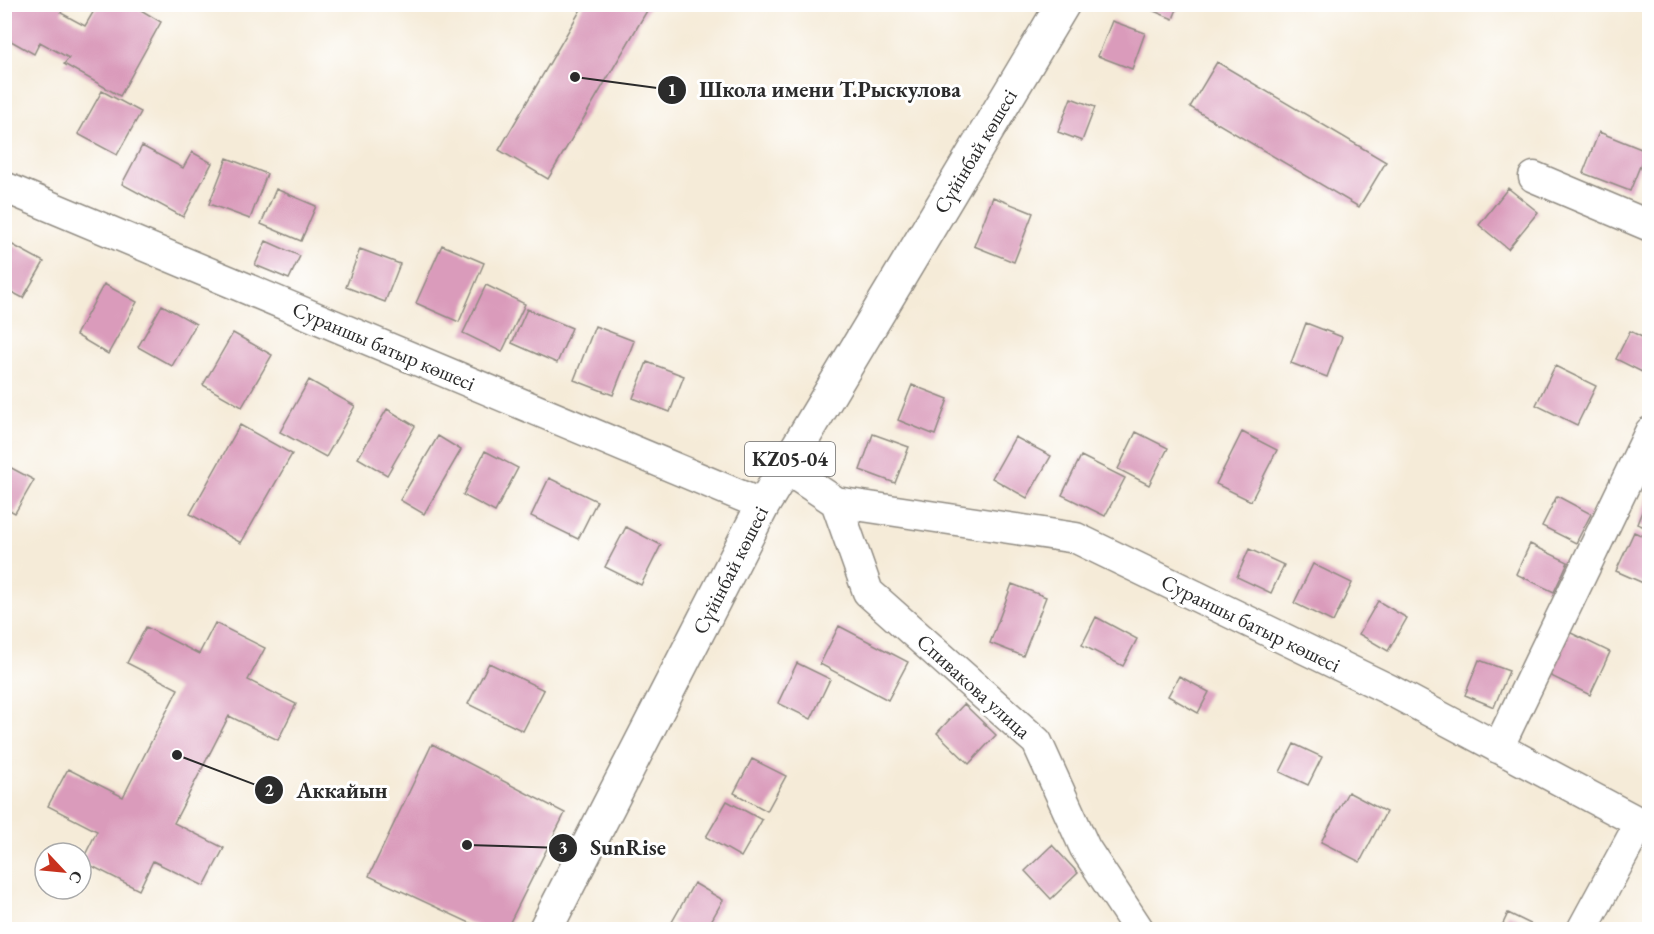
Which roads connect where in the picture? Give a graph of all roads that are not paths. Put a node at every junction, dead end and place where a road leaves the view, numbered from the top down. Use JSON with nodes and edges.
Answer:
{"nodes":[{"id":1,"x":1063,"y":4,"type":"edge"},
{"id":2,"x":1534,"y":177,"type":"dead end"},
{"id":3,"x":4,"y":187,"type":"edge"},
{"id":4,"x":1650,"y":226,"type":"edge"},
{"id":5,"x":1650,"y":432,"type":"edge"},
{"id":6,"x":785,"y":468,"type":"junction"},
{"id":7,"x":836,"y":502,"type":"junction"},
{"id":8,"x":763,"y":505,"type":"junction"},
{"id":9,"x":1498,"y":748,"type":"junction"},
{"id":10,"x":1645,"y":825,"type":"edge"},
{"id":11,"x":545,"y":930,"type":"edge"},
{"id":12,"x":1139,"y":930,"type":"edge"},
{"id":13,"x":1582,"y":930,"type":"edge"}],
"edges":[{"from":1,"to":6,"type":"main road","name":"Сүйінбай көшесі","number":"KZ05-04"},
{"from":2,"to":4,"type":"street"},
{"from":3,"to":8,"type":"street","name":"Сураншы батыр көшесі"},
{"from":5,"to":9,"type":"street"},
{"from":6,"to":7,"type":"street"},
{"from":6,"to":8,"type":"main road","name":"Сүйінбай көшесі","number":"KZ05-04"},
{"from":7,"to":9,"type":"street","name":"Сураншы батыр көшесі"},
{"from":7,"to":12,"type":"street","name":"Спивакова улица"},
{"from":8,"to":11,"type":"main road","name":"Сүйінбай көшесі","number":"KZ05-04"},
{"from":9,"to":10,"type":"street","name":"Сураншы батыр көшесі"},
{"from":10,"to":13,"type":"street"}]}
